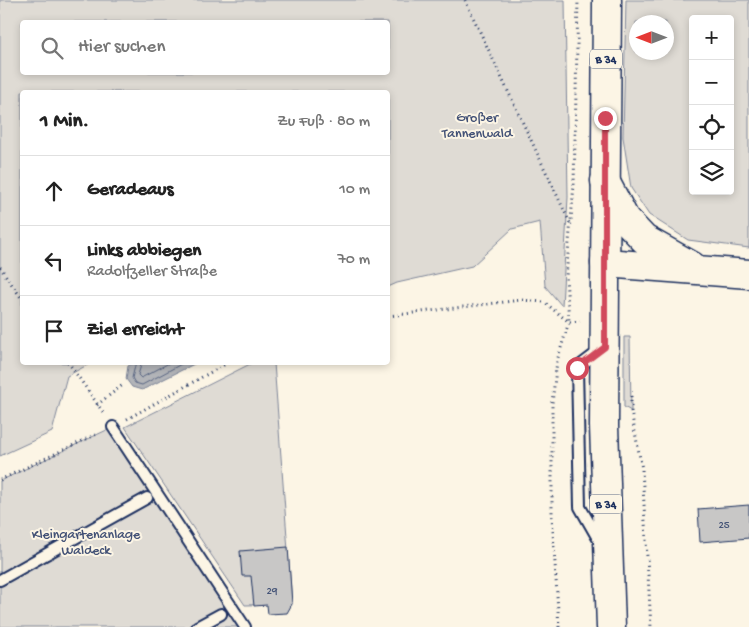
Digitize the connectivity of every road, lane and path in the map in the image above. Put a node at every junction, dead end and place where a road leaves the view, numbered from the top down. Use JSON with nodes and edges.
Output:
{"nodes":[{"id":1,"x":466,"y":0,"type":"edge"},
{"id":2,"x":578,"y":0,"type":"edge"},
{"id":3,"x":607,"y":0,"type":"edge"},
{"id":4,"x":605,"y":181,"type":"junction"},
{"id":5,"x":571,"y":226,"type":"junction"},
{"id":6,"x":605,"y":263,"type":"junction"},
{"id":7,"x":0,"y":267,"type":"edge"},
{"id":8,"x":698,"y":269,"type":"junction"},
{"id":9,"x":749,"y":274,"type":"edge"},
{"id":10,"x":20,"y":296,"type":"edge"},
{"id":11,"x":390,"y":316,"type":"edge"},
{"id":12,"x":605,"y":320,"type":"junction"},
{"id":13,"x":569,"y":322,"type":"junction"},
{"id":14,"x":70,"y":365,"type":"edge"},
{"id":15,"x":224,"y":365,"type":"edge"},
{"id":16,"x":631,"y":383,"type":"dead end"},
{"id":17,"x":124,"y":384,"type":"dead end"},
{"id":18,"x":97,"y":404,"type":"junction"},
{"id":19,"x":113,"y":427,"type":"junction"},
{"id":20,"x":0,"y":480,"type":"edge"},
{"id":21,"x":147,"y":498,"type":"dead end"},
{"id":22,"x":0,"y":580,"type":"edge"},
{"id":23,"x":221,"y":614,"type":"dead end"},
{"id":24,"x":197,"y":627,"type":"edge"},
{"id":25,"x":245,"y":627,"type":"edge"},
{"id":26,"x":559,"y":627,"type":"edge"},
{"id":27,"x":611,"y":627,"type":"edge"},
{"id":28,"x":652,"y":627,"type":"edge"}],
"edges":[{"from":1,"to":5,"type":"path"},
{"from":2,"to":5,"type":"path"},
{"from":3,"to":4,"type":"main road","number":"B 34"},
{"from":4,"to":6,"type":"main road","number":"B 34"},
{"from":4,"to":8,"type":"main road"},
{"from":5,"to":13,"type":"path"},
{"from":6,"to":8,"type":"main road"},
{"from":6,"to":12,"type":"main road","number":"B 34"},
{"from":7,"to":10,"type":"path"},
{"from":8,"to":9,"type":"main road"},
{"from":11,"to":13,"type":"path"},
{"from":12,"to":13,"type":"path"},
{"from":12,"to":27,"type":"main road","number":"B 34"},
{"from":13,"to":26,"type":"path"},
{"from":14,"to":18,"type":"path"},
{"from":15,"to":19,"type":"path"},
{"from":16,"to":28,"type":"path"},
{"from":17,"to":18,"type":"path"},
{"from":18,"to":19,"type":"path"},
{"from":19,"to":20,"type":"path"},
{"from":19,"to":25,"type":"lane"},
{"from":21,"to":22,"type":"lane"},
{"from":23,"to":24,"type":"lane"}]}
